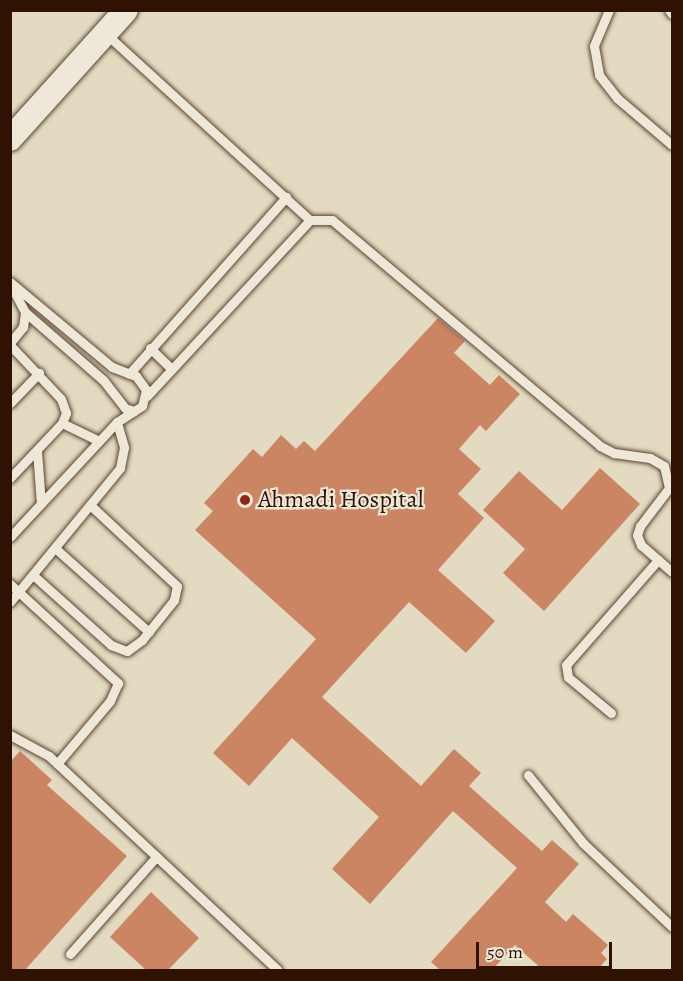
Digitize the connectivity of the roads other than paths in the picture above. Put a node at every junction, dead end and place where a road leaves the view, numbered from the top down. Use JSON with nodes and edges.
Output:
{"nodes":[{"id":1,"x":126,"y":10,"type":"edge"},
{"id":2,"x":609,"y":10,"type":"edge"},
{"id":3,"x":669,"y":10,"type":"edge"},
{"id":4,"x":672,"y":14,"type":"edge"},
{"id":5,"x":108,"y":22,"type":"edge"},
{"id":6,"x":10,"y":120,"type":"edge"},
{"id":7,"x":10,"y":139,"type":"edge"},
{"id":8,"x":672,"y":145,"type":"edge"},
{"id":9,"x":286,"y":197,"type":"junction"},
{"id":10,"x":310,"y":220,"type":"junction"},
{"id":11,"x":10,"y":283,"type":"edge"},
{"id":12,"x":25,"y":312,"type":"junction"},
{"id":13,"x":10,"y":344,"type":"edge"},
{"id":14,"x":150,"y":348,"type":"junction"},
{"id":15,"x":171,"y":368,"type":"junction"},
{"id":16,"x":39,"y":373,"type":"junction"},
{"id":17,"x":129,"y":374,"type":"junction"},
{"id":18,"x":147,"y":396,"type":"junction"},
{"id":19,"x":10,"y":403,"type":"edge"},
{"id":20,"x":134,"y":411,"type":"junction"},
{"id":21,"x":117,"y":422,"type":"junction"},
{"id":22,"x":62,"y":423,"type":"junction"},
{"id":23,"x":99,"y":441,"type":"junction"},
{"id":24,"x":37,"y":451,"type":"junction"},
{"id":25,"x":10,"y":478,"type":"edge"},
{"id":26,"x":41,"y":504,"type":"junction"},
{"id":27,"x":90,"y":505,"type":"junction"},
{"id":28,"x":10,"y":537,"type":"edge"},
{"id":29,"x":55,"y":548,"type":"junction"},
{"id":30,"x":658,"y":560,"type":"junction"},
{"id":31,"x":672,"y":572,"type":"edge"},
{"id":32,"x":33,"y":575,"type":"junction"},
{"id":33,"x":10,"y":584,"type":"edge"},
{"id":34,"x":19,"y":592,"type":"junction"},
{"id":35,"x":10,"y":602,"type":"edge"},
{"id":36,"x":148,"y":632,"type":"junction"},
{"id":37,"x":611,"y":712,"type":"dead end"},
{"id":38,"x":10,"y":735,"type":"edge"},
{"id":39,"x":57,"y":764,"type":"junction"},
{"id":40,"x":528,"y":775,"type":"dead end"},
{"id":41,"x":156,"y":857,"type":"junction"},
{"id":42,"x":672,"y":927,"type":"edge"},
{"id":43,"x":70,"y":954,"type":"dead end"},
{"id":44,"x":278,"y":970,"type":"edge"}],
"edges":[{"from":1,"to":5,"type":"main road"},
{"from":2,"to":8,"type":"lane"},
{"from":3,"to":4,"type":"lane"},
{"from":5,"to":6,"type":"main road"},
{"from":5,"to":7,"type":"main road"},
{"from":5,"to":9,"type":"lane"},
{"from":9,"to":10,"type":"lane"},
{"from":9,"to":14,"type":"lane"},
{"from":10,"to":15,"type":"lane"},
{"from":10,"to":30,"type":"lane"},
{"from":11,"to":12,"type":"lane"},
{"from":11,"to":17,"type":"lane"},
{"from":12,"to":13,"type":"lane"},
{"from":12,"to":20,"type":"lane"},
{"from":13,"to":16,"type":"lane"},
{"from":14,"to":15,"type":"lane"},
{"from":14,"to":17,"type":"lane"},
{"from":15,"to":18,"type":"lane"},
{"from":16,"to":19,"type":"lane"},
{"from":16,"to":22,"type":"lane"},
{"from":17,"to":18,"type":"lane"},
{"from":18,"to":20,"type":"lane"},
{"from":20,"to":21,"type":"lane"},
{"from":21,"to":23,"type":"lane"},
{"from":21,"to":27,"type":"lane"},
{"from":22,"to":23,"type":"lane"},
{"from":22,"to":24,"type":"lane"},
{"from":23,"to":26,"type":"lane"},
{"from":24,"to":25,"type":"lane"},
{"from":24,"to":26,"type":"lane"},
{"from":26,"to":28,"type":"lane"},
{"from":27,"to":29,"type":"lane"},
{"from":27,"to":36,"type":"lane"},
{"from":29,"to":32,"type":"lane"},
{"from":29,"to":36,"type":"lane"},
{"from":30,"to":31,"type":"lane"},
{"from":30,"to":37,"type":"lane"},
{"from":32,"to":34,"type":"lane"},
{"from":32,"to":36,"type":"lane"},
{"from":33,"to":34,"type":"lane"},
{"from":34,"to":35,"type":"lane"},
{"from":34,"to":39,"type":"lane"},
{"from":38,"to":39,"type":"lane"},
{"from":39,"to":41,"type":"lane"},
{"from":40,"to":42,"type":"lane"},
{"from":41,"to":43,"type":"lane"},
{"from":41,"to":44,"type":"lane"}]}
